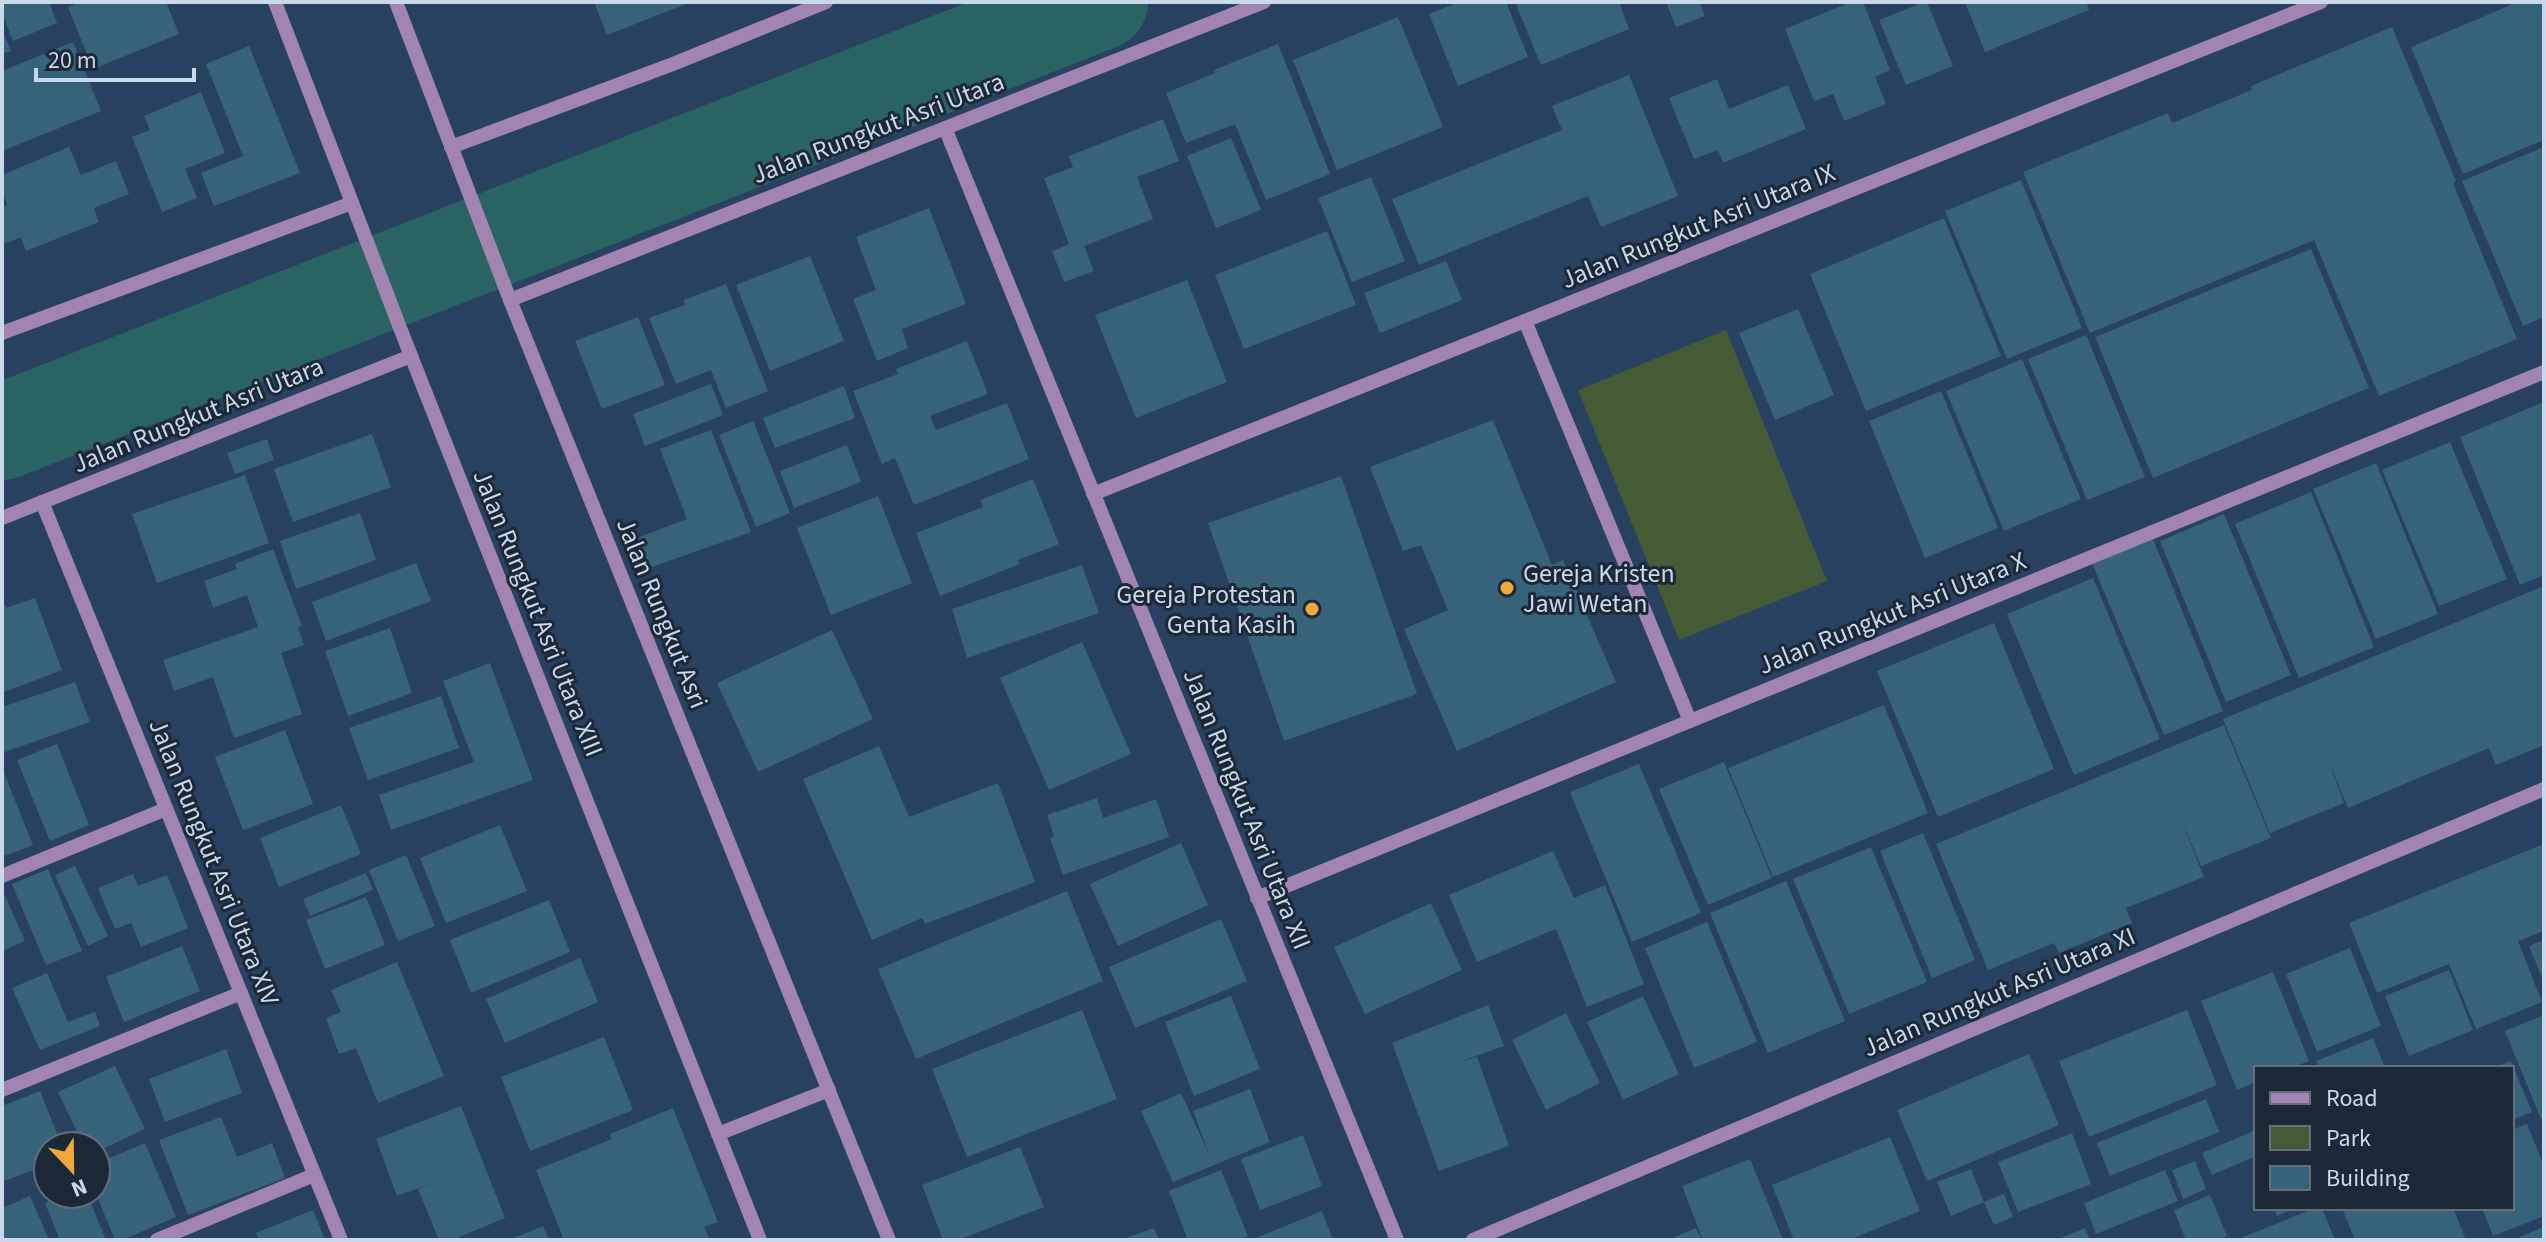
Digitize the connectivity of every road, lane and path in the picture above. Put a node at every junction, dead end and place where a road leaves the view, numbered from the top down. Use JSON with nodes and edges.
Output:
{"nodes":[{"id":1,"x":275,"y":2,"type":"edge"},
{"id":2,"x":396,"y":2,"type":"edge"},
{"id":3,"x":826,"y":2,"type":"edge"},
{"id":4,"x":1264,"y":2,"type":"edge"},
{"id":5,"x":2321,"y":2,"type":"edge"},
{"id":6,"x":945,"y":128,"type":"junction"},
{"id":7,"x":451,"y":147,"type":"junction"},
{"id":8,"x":352,"y":203,"type":"junction"},
{"id":9,"x":510,"y":300,"type":"junction"},
{"id":10,"x":1525,"y":321,"type":"junction"},
{"id":11,"x":2,"y":333,"type":"edge"},
{"id":12,"x":411,"y":356,"type":"junction"},
{"id":13,"x":2544,"y":372,"type":"edge"},
{"id":14,"x":1093,"y":494,"type":"junction"},
{"id":15,"x":42,"y":502,"type":"junction"},
{"id":16,"x":2,"y":518,"type":"edge"},
{"id":17,"x":1690,"y":721,"type":"junction"},
{"id":18,"x":2544,"y":789,"type":"edge"},
{"id":19,"x":166,"y":809,"type":"junction"},
{"id":20,"x":2,"y":876,"type":"edge"},
{"id":21,"x":1257,"y":898,"type":"junction"},
{"id":22,"x":241,"y":993,"type":"junction"},
{"id":23,"x":2,"y":1090,"type":"edge"},
{"id":24,"x":829,"y":1090,"type":"junction"},
{"id":25,"x":718,"y":1134,"type":"junction"},
{"id":26,"x":314,"y":1175,"type":"junction"},
{"id":27,"x":157,"y":1240,"type":"edge"},
{"id":28,"x":341,"y":1240,"type":"edge"},
{"id":29,"x":760,"y":1240,"type":"edge"},
{"id":30,"x":889,"y":1240,"type":"edge"},
{"id":31,"x":1397,"y":1240,"type":"edge"},
{"id":32,"x":1473,"y":1240,"type":"edge"}],
"edges":[{"from":1,"to":8,"type":"street","name":"Jalan Rungkut Asri Utara XIII"},
{"from":2,"to":7,"type":"street","name":"Jalan Rungkut Asri"},
{"from":3,"to":7,"type":"street"},
{"from":4,"to":6,"type":"street","name":"Jalan Rungkut Asri Utara"},
{"from":5,"to":10,"type":"street","name":"Jalan Rungkut Asri Utara IX"},
{"from":6,"to":9,"type":"street","name":"Jalan Rungkut Asri Utara"},
{"from":6,"to":14,"type":"street","name":"Jalan Rungkut Asri Utara XII"},
{"from":7,"to":9,"type":"street","name":"Jalan Rungkut Asri"},
{"from":8,"to":11,"type":"street"},
{"from":8,"to":12,"type":"street","name":"Jalan Rungkut Asri Utara XIII"},
{"from":9,"to":24,"type":"street","name":"Jalan Rungkut Asri"},
{"from":10,"to":14,"type":"street","name":"Jalan Rungkut Asri Utara IX"},
{"from":10,"to":17,"type":"street"},
{"from":12,"to":15,"type":"street","name":"Jalan Rungkut Asri Utara"},
{"from":12,"to":25,"type":"street","name":"Jalan Rungkut Asri Utara XIII"},
{"from":13,"to":17,"type":"street","name":"Jalan Rungkut Asri Utara X"},
{"from":14,"to":21,"type":"street","name":"Jalan Rungkut Asri Utara XII"},
{"from":15,"to":16,"type":"street","name":"Jalan Rungkut Asri Utara"},
{"from":15,"to":19,"type":"street","name":"Jalan Rungkut Asri Utara XIV"},
{"from":17,"to":21,"type":"street","name":"Jalan Rungkut Asri Utara X"},
{"from":18,"to":32,"type":"street","name":"Jalan Rungkut Asri Utara XI"},
{"from":19,"to":20,"type":"street"},
{"from":19,"to":22,"type":"street","name":"Jalan Rungkut Asri Utara XIV"},
{"from":21,"to":31,"type":"street","name":"Jalan Rungkut Asri Utara XII"},
{"from":22,"to":23,"type":"street"},
{"from":22,"to":26,"type":"street","name":"Jalan Rungkut Asri Utara XIV"},
{"from":24,"to":25,"type":"street"},
{"from":24,"to":30,"type":"street","name":"Jalan Rungkut Asri"},
{"from":25,"to":29,"type":"street","name":"Jalan Rungkut Asri Utara XIII"},
{"from":26,"to":27,"type":"street"},
{"from":26,"to":28,"type":"street","name":"Jalan Rungkut Asri Utara XIV"}]}
